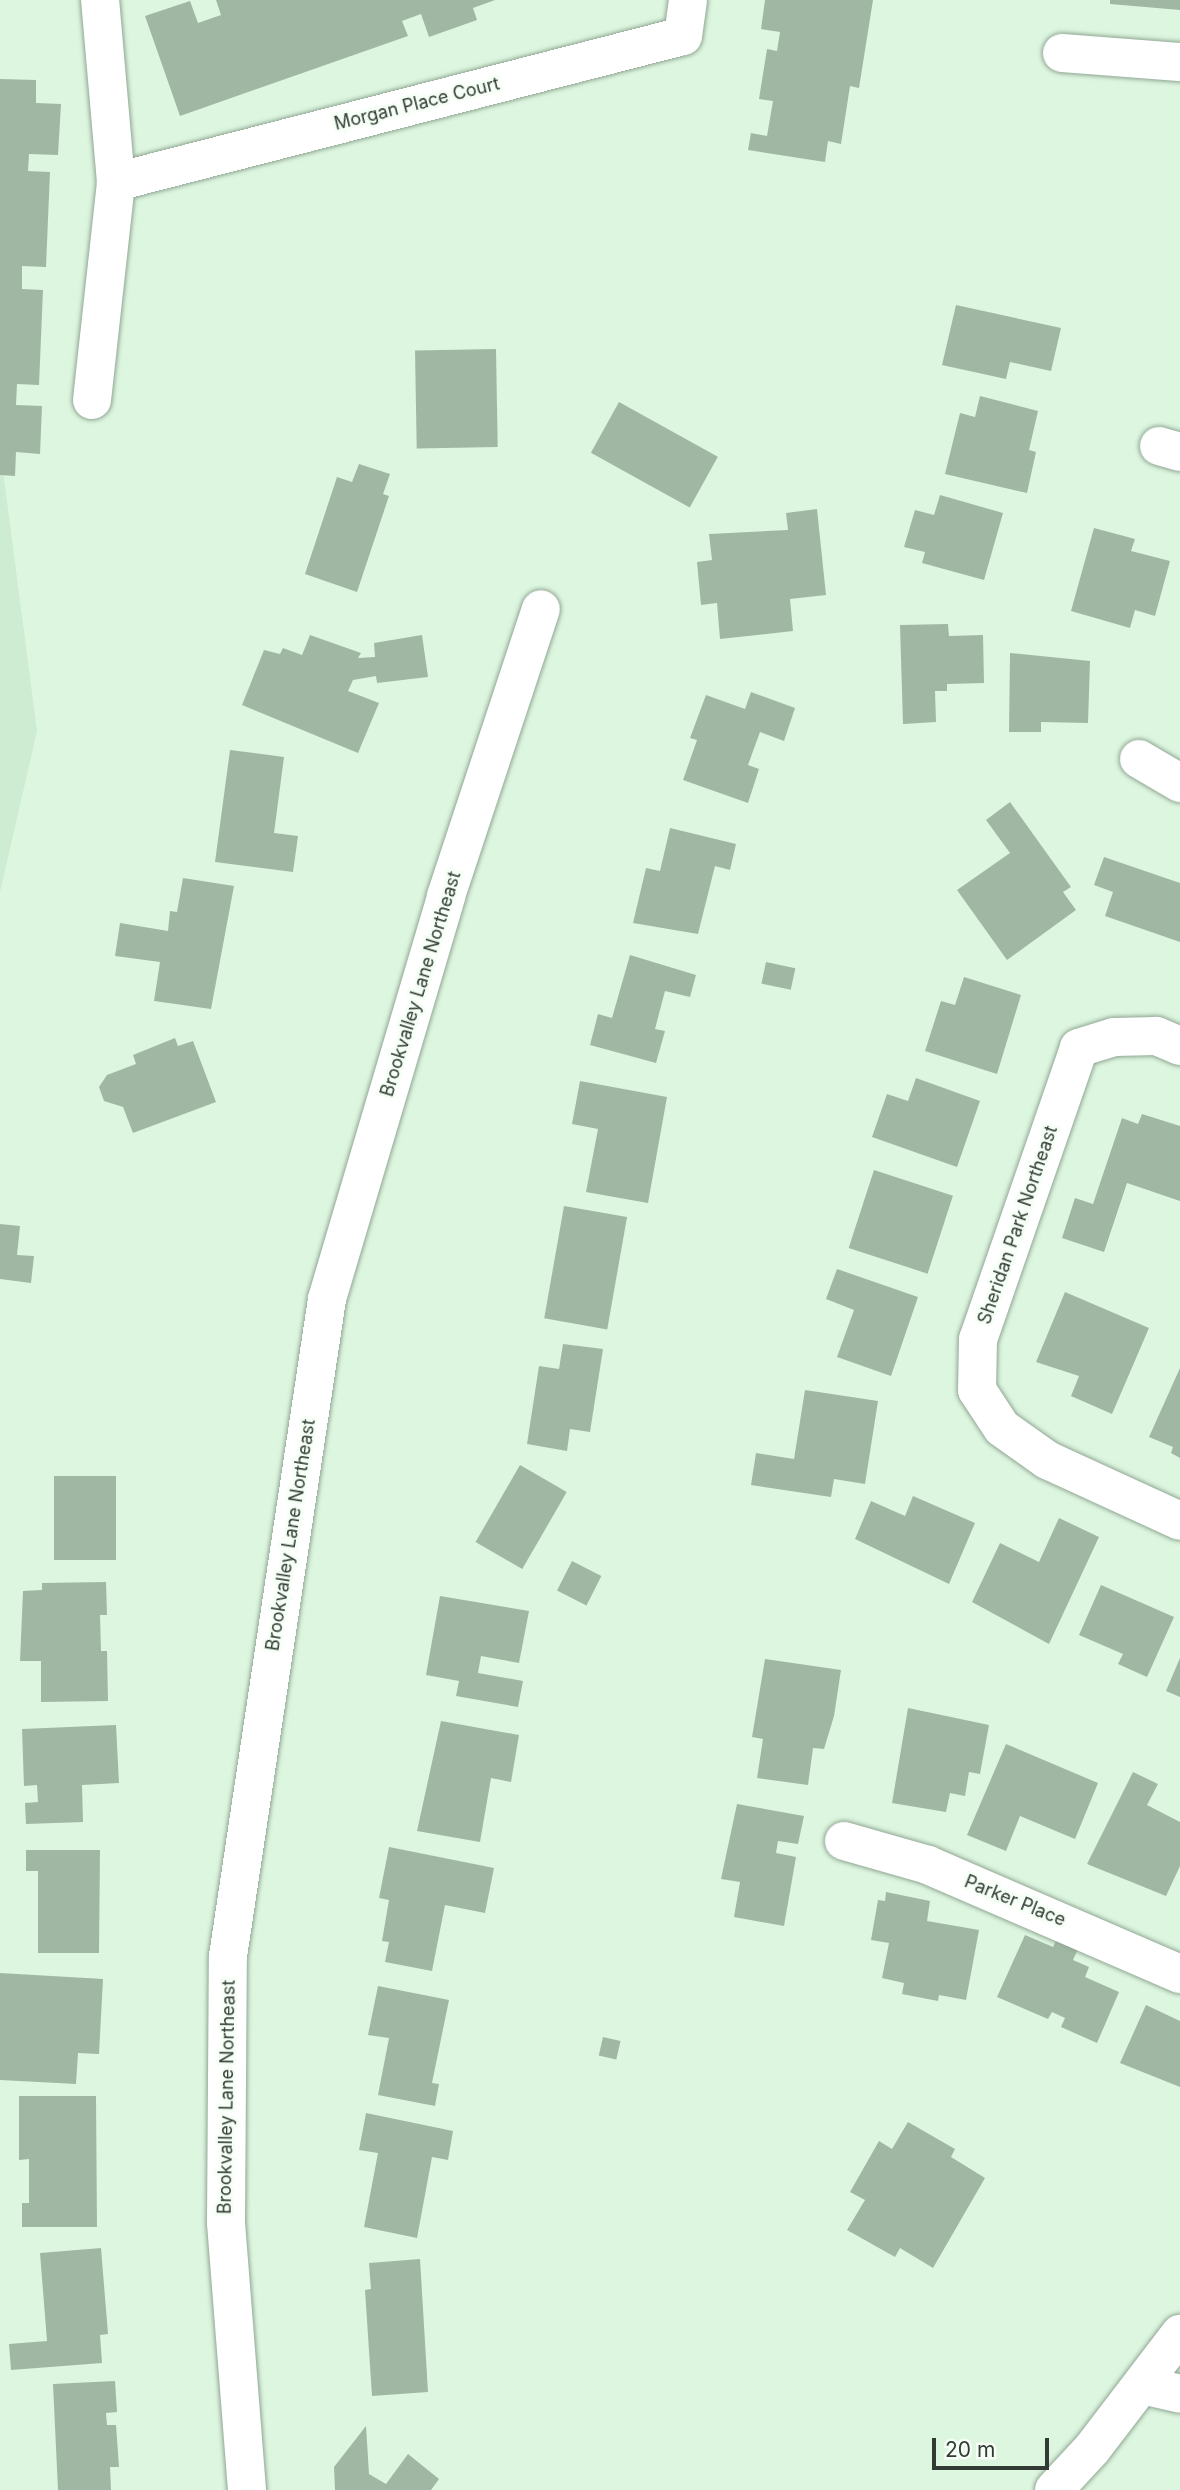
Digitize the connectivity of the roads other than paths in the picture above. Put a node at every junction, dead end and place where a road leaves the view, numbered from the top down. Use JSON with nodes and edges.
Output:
{"nodes":[{"id":1,"x":100,"y":0,"type":"edge"},
{"id":2,"x":688,"y":0,"type":"edge"},
{"id":3,"x":1062,"y":53,"type":"dead end"},
{"id":4,"x":1180,"y":62,"type":"edge"},
{"id":5,"x":116,"y":182,"type":"junction"},
{"id":6,"x":92,"y":400,"type":"dead end"},
{"id":7,"x":541,"y":609,"type":"dead end"},
{"id":8,"x":1139,"y":759,"type":"dead end"},
{"id":9,"x":1180,"y":783,"type":"edge"},
{"id":10,"x":1180,"y":1046,"type":"edge"},
{"id":11,"x":1180,"y":1521,"type":"edge"},
{"id":12,"x":844,"y":1841,"type":"dead end"},
{"id":13,"x":1180,"y":1974,"type":"edge"},
{"id":14,"x":1180,"y":2334,"type":"edge"},
{"id":15,"x":1142,"y":2385,"type":"junction"},
{"id":16,"x":1180,"y":2394,"type":"edge"},
{"id":17,"x":247,"y":2490,"type":"edge"},
{"id":18,"x":1054,"y":2490,"type":"edge"}],
"edges":[{"from":1,"to":5,"type":"street"},
{"from":2,"to":5,"type":"street","name":"Morgan Place Court"},
{"from":3,"to":4,"type":"street"},
{"from":5,"to":6,"type":"street"},
{"from":7,"to":17,"type":"street","name":"Brookvalley Lane Northeast"},
{"from":8,"to":9,"type":"street"},
{"from":10,"to":11,"type":"street","name":"Sheridan Park Northeast"},
{"from":12,"to":13,"type":"street","name":"Parker Place"},
{"from":14,"to":15,"type":"street"},
{"from":15,"to":16,"type":"street"},
{"from":15,"to":18,"type":"street"}]}
